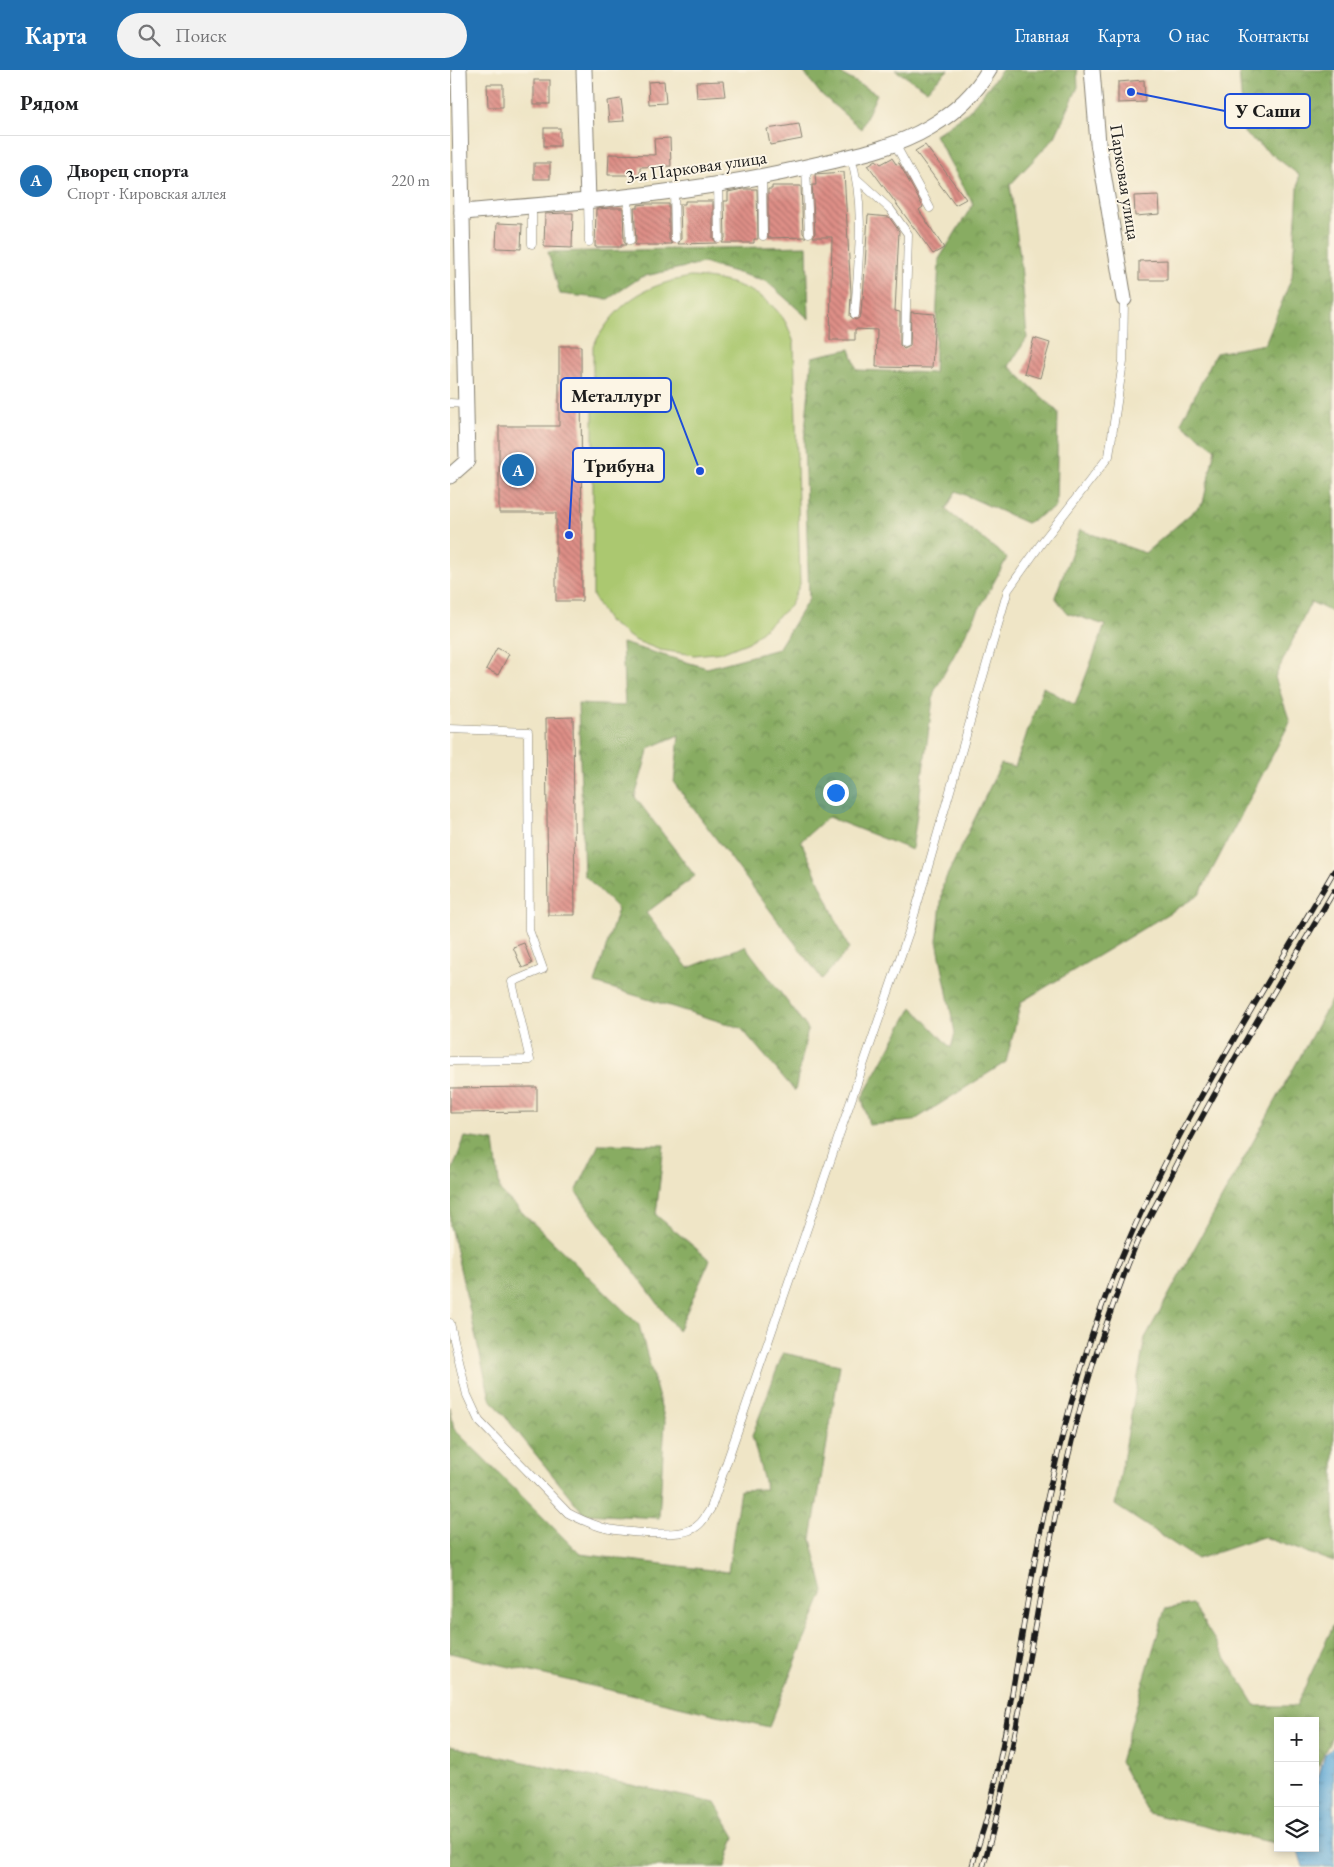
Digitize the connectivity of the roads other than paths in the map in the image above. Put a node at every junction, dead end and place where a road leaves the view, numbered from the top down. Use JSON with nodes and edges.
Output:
{"nodes":[{"id":1,"x":459,"y":70,"type":"edge"},
{"id":2,"x":584,"y":70,"type":"edge"},
{"id":3,"x":989,"y":70,"type":"edge"},
{"id":4,"x":1092,"y":70,"type":"edge"},
{"id":5,"x":455,"y":94,"type":"edge"},
{"id":6,"x":895,"y":144,"type":"junction"},
{"id":7,"x":850,"y":157,"type":"junction"},
{"id":8,"x":806,"y":168,"type":"junction"},
{"id":9,"x":762,"y":177,"type":"junction"},
{"id":10,"x":857,"y":179,"type":"junction"},
{"id":11,"x":718,"y":184,"type":"junction"},
{"id":12,"x":674,"y":191,"type":"junction"},
{"id":13,"x":628,"y":196,"type":"junction"},
{"id":14,"x":588,"y":200,"type":"junction"},
{"id":15,"x":532,"y":206,"type":"junction"},
{"id":16,"x":930,"y":208,"type":"dead end"},
{"id":17,"x":462,"y":212,"type":"junction"},
{"id":18,"x":810,"y":233,"type":"dead end"},
{"id":19,"x":763,"y":236,"type":"dead end"},
{"id":20,"x":719,"y":238,"type":"dead end"},
{"id":21,"x":675,"y":239,"type":"dead end"},
{"id":22,"x":630,"y":241,"type":"dead end"},
{"id":23,"x":589,"y":242,"type":"dead end"},
{"id":24,"x":532,"y":244,"type":"dead end"},
{"id":25,"x":1124,"y":299,"type":"joint"},
{"id":26,"x":855,"y":314,"type":"dead end"},
{"id":27,"x":905,"y":343,"type":"dead end"},
{"id":28,"x":450,"y":403,"type":"edge"},
{"id":29,"x":466,"y":404,"type":"junction"},
{"id":30,"x":450,"y":476,"type":"edge"},
{"id":31,"x":450,"y":730,"type":"edge"},
{"id":32,"x":450,"y":1061,"type":"edge"},
{"id":33,"x":450,"y":1323,"type":"edge"}],
"edges":[{"from":1,"to":5,"type":"street"},
{"from":2,"to":14,"type":"street"},
{"from":3,"to":6,"type":"street","name":"3-я Парковая улица"},
{"from":4,"to":25,"type":"street","name":"Парковая улица"},
{"from":5,"to":17,"type":"street"},
{"from":6,"to":7,"type":"street","name":"3-я Парковая улица"},
{"from":6,"to":16,"type":"lane"},
{"from":7,"to":8,"type":"street","name":"3-я Парковая улица"},
{"from":7,"to":10,"type":"lane"},
{"from":8,"to":9,"type":"street","name":"3-я Парковая улица"},
{"from":8,"to":18,"type":"lane"},
{"from":9,"to":11,"type":"street","name":"3-я Парковая улица"},
{"from":9,"to":19,"type":"lane"},
{"from":10,"to":26,"type":"lane"},
{"from":10,"to":27,"type":"lane"},
{"from":11,"to":12,"type":"street","name":"3-я Парковая улица"},
{"from":11,"to":20,"type":"lane"},
{"from":12,"to":13,"type":"street","name":"3-я Парковая улица"},
{"from":12,"to":21,"type":"lane"},
{"from":13,"to":14,"type":"street","name":"3-я Парковая улица"},
{"from":13,"to":22,"type":"lane"},
{"from":14,"to":15,"type":"street","name":"3-я Парковая улица"},
{"from":14,"to":23,"type":"lane"},
{"from":15,"to":17,"type":"street","name":"3-я Парковая улица"},
{"from":15,"to":24,"type":"lane"},
{"from":17,"to":29,"type":"street"},
{"from":25,"to":33,"type":"lane"},
{"from":28,"to":29,"type":"lane"},
{"from":29,"to":30,"type":"street"},
{"from":31,"to":32,"type":"lane"}]}
